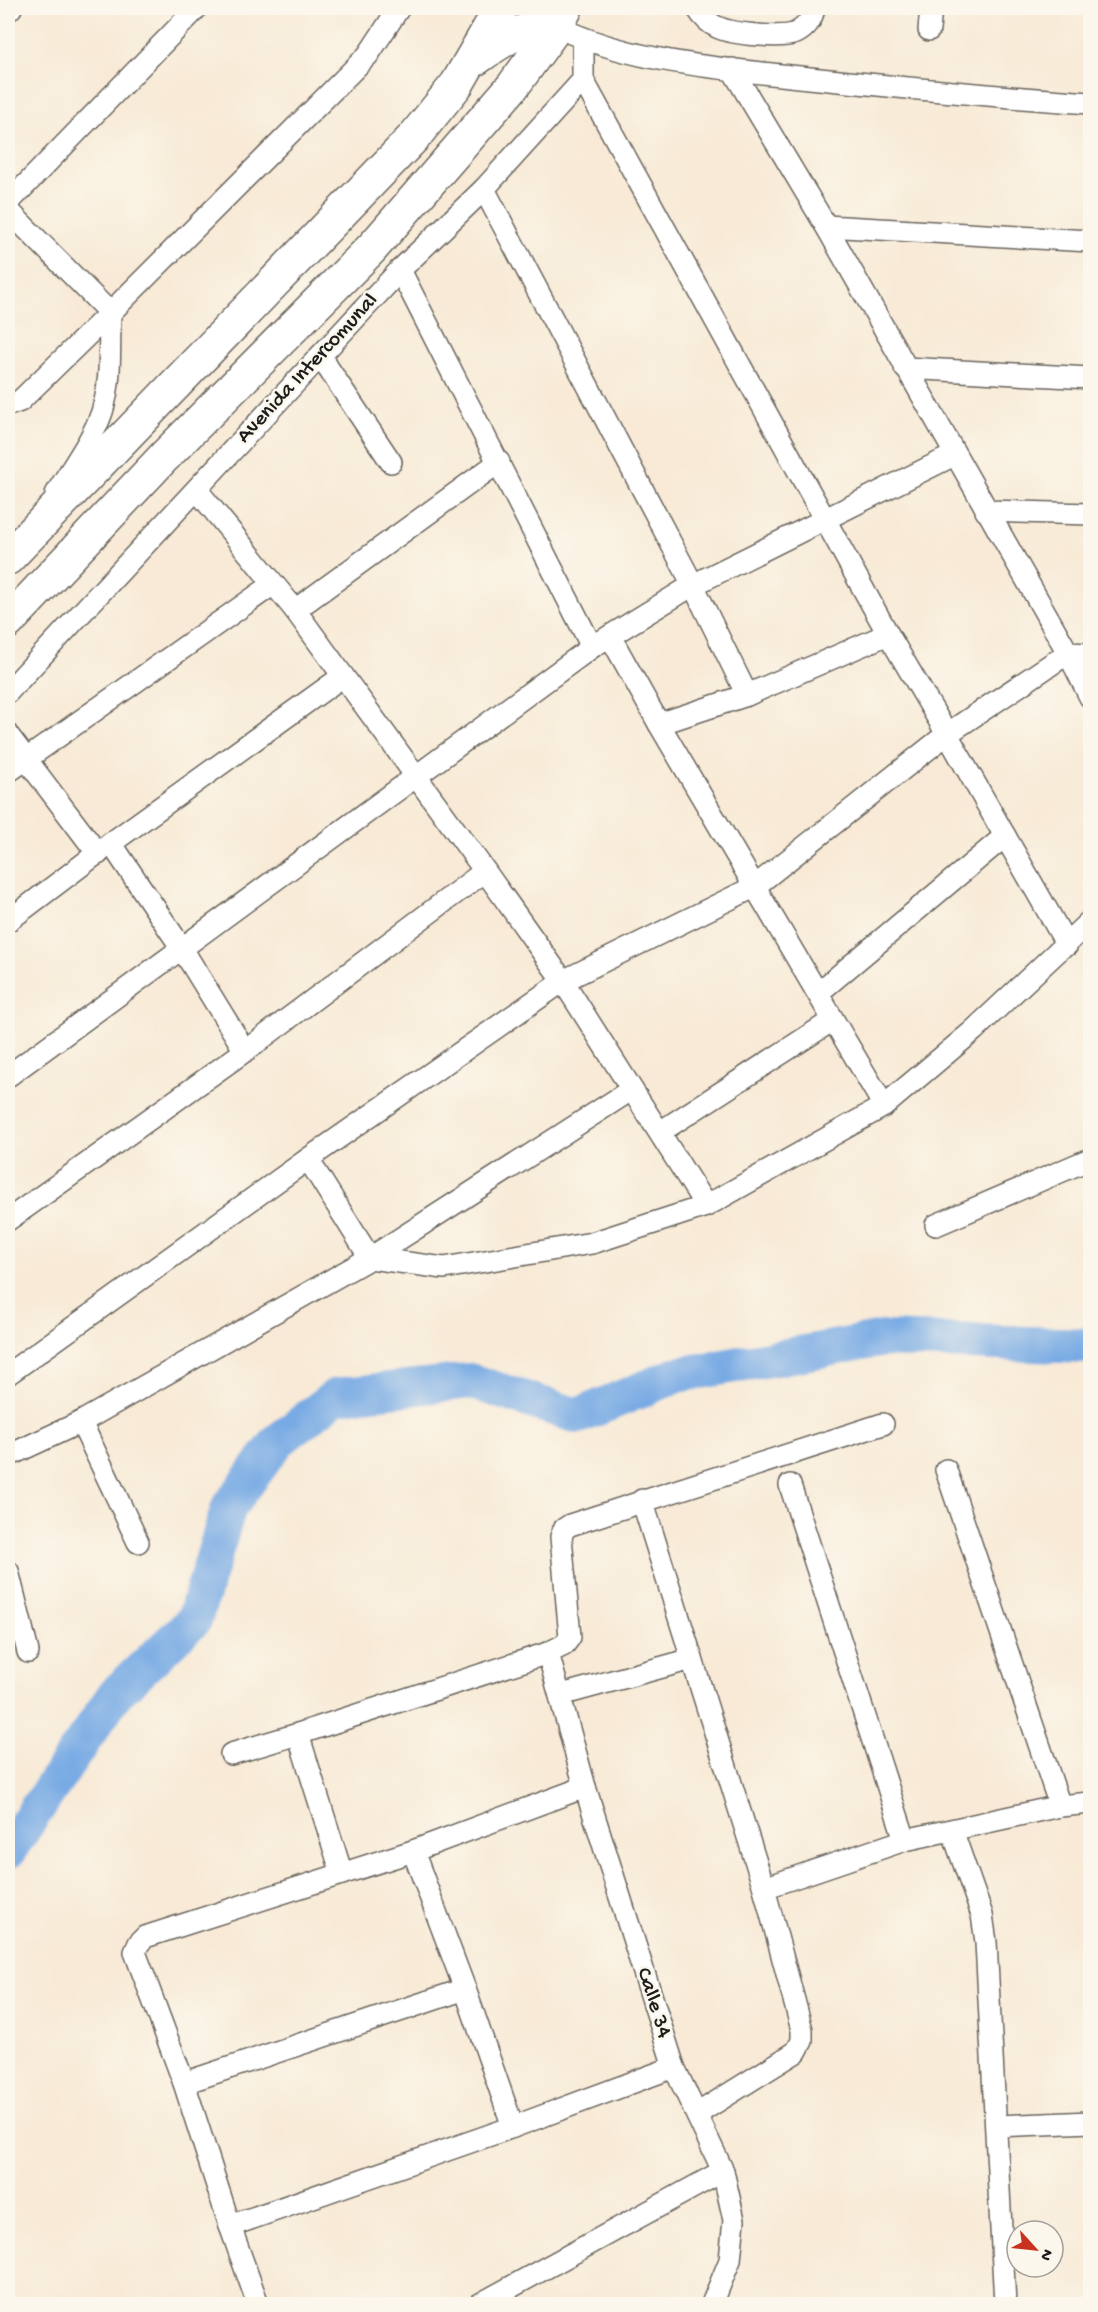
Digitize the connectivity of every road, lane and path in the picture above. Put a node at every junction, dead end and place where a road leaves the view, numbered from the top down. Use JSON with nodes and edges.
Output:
{"nodes":[{"id":1,"x":11,"y":8,"type":"edge"},
{"id":2,"x":198,"y":8,"type":"edge"},
{"id":3,"x":399,"y":8,"type":"edge"},
{"id":4,"x":501,"y":8,"type":"edge"},
{"id":5,"x":698,"y":8,"type":"edge"},
{"id":6,"x":814,"y":8,"type":"edge"},
{"id":7,"x":932,"y":8,"type":"edge"},
{"id":8,"x":8,"y":11,"type":"edge"},
{"id":9,"x":563,"y":20,"type":"edge"},
{"id":10,"x":929,"y":30,"type":"dead end"},
{"id":11,"x":471,"y":63,"type":"junction"},
{"id":12,"x":732,"y":69,"type":"junction"},
{"id":13,"x":584,"y":80,"type":"junction"},
{"id":14,"x":1090,"y":103,"type":"edge"},
{"id":15,"x":484,"y":189,"type":"junction"},
{"id":16,"x":8,"y":203,"type":"edge"},
{"id":17,"x":8,"y":210,"type":"edge"},
{"id":18,"x":826,"y":226,"type":"junction"},
{"id":19,"x":1090,"y":241,"type":"edge"},
{"id":20,"x":400,"y":270,"type":"junction"},
{"id":21,"x":110,"y":313,"type":"junction"},
{"id":22,"x":320,"y":356,"type":"junction"},
{"id":23,"x":905,"y":368,"type":"junction"},
{"id":24,"x":1090,"y":378,"type":"edge"},
{"id":25,"x":8,"y":405,"type":"edge"},
{"id":26,"x":954,"y":455,"type":"junction"},
{"id":27,"x":392,"y":462,"type":"dead end"},
{"id":28,"x":499,"y":462,"type":"junction"},
{"id":29,"x":197,"y":490,"type":"junction"},
{"id":30,"x":986,"y":511,"type":"junction"},
{"id":31,"x":1090,"y":514,"type":"edge"},
{"id":32,"x":826,"y":520,"type":"junction"},
{"id":33,"x":36,"y":526,"type":"junction"},
{"id":34,"x":8,"y":558,"type":"edge"},
{"id":35,"x":272,"y":585,"type":"junction"},
{"id":36,"x":693,"y":585,"type":"junction"},
{"id":37,"x":294,"y":610,"type":"junction"},
{"id":38,"x":8,"y":622,"type":"edge"},
{"id":39,"x":888,"y":634,"type":"junction"},
{"id":40,"x":610,"y":636,"type":"junction"},
{"id":41,"x":592,"y":647,"type":"junction"},
{"id":42,"x":1068,"y":653,"type":"junction"},
{"id":43,"x":1090,"y":654,"type":"edge"},
{"id":44,"x":344,"y":676,"type":"junction"},
{"id":45,"x":8,"y":692,"type":"edge"},
{"id":46,"x":747,"y":695,"type":"junction"},
{"id":47,"x":1090,"y":697,"type":"edge"},
{"id":48,"x":659,"y":724,"type":"junction"},
{"id":49,"x":947,"y":734,"type":"junction"},
{"id":50,"x":8,"y":735,"type":"edge"},
{"id":51,"x":27,"y":759,"type":"junction"},
{"id":52,"x":8,"y":772,"type":"edge"},
{"id":53,"x":417,"y":776,"type":"junction"},
{"id":54,"x":1005,"y":836,"type":"junction"},
{"id":55,"x":104,"y":848,"type":"junction"},
{"id":56,"x":486,"y":871,"type":"junction"},
{"id":57,"x":754,"y":887,"type":"junction"},
{"id":58,"x":8,"y":921,"type":"edge"},
{"id":59,"x":1090,"y":921,"type":"edge"},
{"id":60,"x":1067,"y":945,"type":"junction"},
{"id":61,"x":181,"y":947,"type":"junction"},
{"id":62,"x":563,"y":981,"type":"junction"},
{"id":63,"x":818,"y":993,"type":"junction"},
{"id":64,"x":833,"y":1020,"type":"junction"},
{"id":65,"x":245,"y":1051,"type":"junction"},
{"id":66,"x":8,"y":1077,"type":"edge"},
{"id":67,"x":632,"y":1090,"type":"junction"},
{"id":68,"x":884,"y":1106,"type":"junction"},
{"id":69,"x":660,"y":1132,"type":"junction"},
{"id":70,"x":308,"y":1159,"type":"junction"},
{"id":71,"x":1090,"y":1159,"type":"edge"},
{"id":72,"x":706,"y":1206,"type":"junction"},
{"id":73,"x":8,"y":1220,"type":"edge"},
{"id":74,"x":936,"y":1225,"type":"dead end"},
{"id":75,"x":370,"y":1258,"type":"junction"},
{"id":76,"x":8,"y":1374,"type":"edge"},
{"id":77,"x":81,"y":1422,"type":"junction"},
{"id":78,"x":883,"y":1424,"type":"dead end"},
{"id":79,"x":8,"y":1456,"type":"edge"},
{"id":80,"x":946,"y":1470,"type":"dead end"},
{"id":81,"x":790,"y":1485,"type":"dead end"},
{"id":82,"x":642,"y":1500,"type":"junction"},
{"id":83,"x":138,"y":1542,"type":"dead end"},
{"id":84,"x":8,"y":1571,"type":"edge"},
{"id":85,"x":28,"y":1652,"type":"dead end"},
{"id":86,"x":548,"y":1653,"type":"junction"},
{"id":87,"x":692,"y":1659,"type":"junction"},
{"id":88,"x":561,"y":1695,"type":"junction"},
{"id":89,"x":298,"y":1734,"type":"junction"},
{"id":90,"x":231,"y":1754,"type":"dead end"},
{"id":91,"x":585,"y":1787,"type":"junction"},
{"id":92,"x":1090,"y":1803,"type":"edge"},
{"id":93,"x":1060,"y":1806,"type":"junction"},
{"id":94,"x":952,"y":1830,"type":"junction"},
{"id":95,"x":905,"y":1840,"type":"junction"},
{"id":96,"x":413,"y":1851,"type":"junction"},
{"id":97,"x":342,"y":1874,"type":"junction"},
{"id":98,"x":764,"y":1888,"type":"junction"},
{"id":99,"x":465,"y":1989,"type":"junction"},
{"id":100,"x":674,"y":2067,"type":"junction"},
{"id":101,"x":184,"y":2084,"type":"junction"},
{"id":102,"x":697,"y":2114,"type":"junction"},
{"id":103,"x":1090,"y":2122,"type":"edge"},
{"id":104,"x":997,"y":2126,"type":"junction"},
{"id":105,"x":513,"y":2127,"type":"junction"},
{"id":106,"x":723,"y":2171,"type":"junction"},
{"id":107,"x":230,"y":2226,"type":"junction"},
{"id":108,"x":255,"y":2303,"type":"edge"},
{"id":109,"x":480,"y":2304,"type":"edge"},
{"id":110,"x":712,"y":2304,"type":"edge"},
{"id":111,"x":1005,"y":2304,"type":"edge"}],
"edges":[{"from":1,"to":8,"type":"street"},
{"from":2,"to":16,"type":"street"},
{"from":3,"to":21,"type":"street"},
{"from":4,"to":11,"type":"main road"},
{"from":5,"to":6,"type":"street"},
{"from":7,"to":10,"type":"street"},
{"from":9,"to":11,"type":"main road"},
{"from":9,"to":12,"type":"street"},
{"from":9,"to":13,"type":"street"},
{"from":9,"to":38,"type":"main road","name":"Avenida Intercomunal"},
{"from":11,"to":33,"type":"main road"},
{"from":12,"to":14,"type":"street"},
{"from":12,"to":18,"type":"street"},
{"from":13,"to":15,"type":"street","name":"Avenida Intercomunal"},
{"from":13,"to":32,"type":"street"},
{"from":15,"to":20,"type":"street","name":"Avenida Intercomunal"},
{"from":15,"to":36,"type":"street"},
{"from":17,"to":21,"type":"street"},
{"from":18,"to":19,"type":"street"},
{"from":18,"to":23,"type":"street"},
{"from":20,"to":22,"type":"street","name":"Avenida Intercomunal"},
{"from":20,"to":28,"type":"street"},
{"from":21,"to":25,"type":"street"},
{"from":21,"to":33,"type":"street"},
{"from":22,"to":27,"type":"street"},
{"from":22,"to":29,"type":"street","name":"Avenida Intercomunal"},
{"from":23,"to":24,"type":"street"},
{"from":23,"to":26,"type":"street"},
{"from":26,"to":30,"type":"street"},
{"from":26,"to":32,"type":"street"},
{"from":28,"to":37,"type":"street"},
{"from":28,"to":41,"type":"street"},
{"from":29,"to":35,"type":"street"},
{"from":29,"to":45,"type":"street","name":"Avenida Intercomunal"},
{"from":30,"to":31,"type":"street"},
{"from":30,"to":42,"type":"street"},
{"from":32,"to":36,"type":"street"},
{"from":32,"to":39,"type":"street"},
{"from":33,"to":34,"type":"main road"},
{"from":35,"to":37,"type":"street"},
{"from":35,"to":51,"type":"street"},
{"from":36,"to":40,"type":"street"},
{"from":36,"to":46,"type":"street"},
{"from":37,"to":44,"type":"street"},
{"from":39,"to":46,"type":"street"},
{"from":39,"to":49,"type":"street"},
{"from":40,"to":41,"type":"street"},
{"from":40,"to":48,"type":"street"},
{"from":41,"to":53,"type":"street"},
{"from":42,"to":43,"type":"street"},
{"from":42,"to":47,"type":"street"},
{"from":42,"to":49,"type":"street"},
{"from":44,"to":53,"type":"street"},
{"from":44,"to":55,"type":"street"},
{"from":46,"to":48,"type":"street"},
{"from":48,"to":57,"type":"street"},
{"from":49,"to":54,"type":"street"},
{"from":49,"to":57,"type":"street"},
{"from":50,"to":51,"type":"street"},
{"from":51,"to":52,"type":"street"},
{"from":51,"to":55,"type":"street"},
{"from":53,"to":56,"type":"street"},
{"from":53,"to":61,"type":"street"},
{"from":54,"to":60,"type":"street"},
{"from":54,"to":63,"type":"street"},
{"from":55,"to":58,"type":"street"},
{"from":55,"to":61,"type":"street"},
{"from":56,"to":62,"type":"street"},
{"from":56,"to":65,"type":"street"},
{"from":57,"to":62,"type":"street"},
{"from":57,"to":63,"type":"street"},
{"from":59,"to":60,"type":"street"},
{"from":60,"to":68,"type":"street"},
{"from":61,"to":65,"type":"street"},
{"from":61,"to":66,"type":"street"},
{"from":62,"to":67,"type":"street"},
{"from":62,"to":70,"type":"street"},
{"from":63,"to":64,"type":"street"},
{"from":64,"to":68,"type":"street"},
{"from":64,"to":69,"type":"street"},
{"from":65,"to":73,"type":"street"},
{"from":67,"to":69,"type":"street"},
{"from":67,"to":75,"type":"street"},
{"from":68,"to":72,"type":"street"},
{"from":69,"to":72,"type":"street"},
{"from":70,"to":75,"type":"street"},
{"from":70,"to":76,"type":"street"},
{"from":71,"to":74,"type":"street"},
{"from":72,"to":75,"type":"street"},
{"from":75,"to":77,"type":"street"},
{"from":77,"to":79,"type":"street"},
{"from":77,"to":83,"type":"street"},
{"from":78,"to":82,"type":"street"},
{"from":80,"to":93,"type":"street"},
{"from":81,"to":95,"type":"street"},
{"from":82,"to":86,"type":"street"},
{"from":82,"to":87,"type":"street"},
{"from":84,"to":85,"type":"street"},
{"from":86,"to":88,"type":"street","name":"Calle 34"},
{"from":86,"to":89,"type":"street"},
{"from":87,"to":88,"type":"street"},
{"from":87,"to":98,"type":"street"},
{"from":88,"to":91,"type":"street","name":"Calle 34"},
{"from":89,"to":90,"type":"street"},
{"from":89,"to":97,"type":"street"},
{"from":91,"to":96,"type":"street"},
{"from":91,"to":100,"type":"street","name":"Calle 34"},
{"from":92,"to":93,"type":"street"},
{"from":93,"to":94,"type":"street"},
{"from":94,"to":95,"type":"street"},
{"from":94,"to":104,"type":"street"},
{"from":95,"to":98,"type":"street"},
{"from":96,"to":97,"type":"street"},
{"from":96,"to":99,"type":"street"},
{"from":97,"to":101,"type":"street"},
{"from":98,"to":102,"type":"street"},
{"from":99,"to":101,"type":"street"},
{"from":99,"to":105,"type":"street"},
{"from":100,"to":102,"type":"street","name":"Calle 34"},
{"from":100,"to":105,"type":"street"},
{"from":101,"to":107,"type":"street"},
{"from":102,"to":106,"type":"street","name":"Calle 34"},
{"from":103,"to":104,"type":"street"},
{"from":104,"to":111,"type":"street"},
{"from":105,"to":107,"type":"street"},
{"from":106,"to":109,"type":"street"},
{"from":106,"to":110,"type":"street","name":"Calle 34"},
{"from":107,"to":108,"type":"street"}]}
